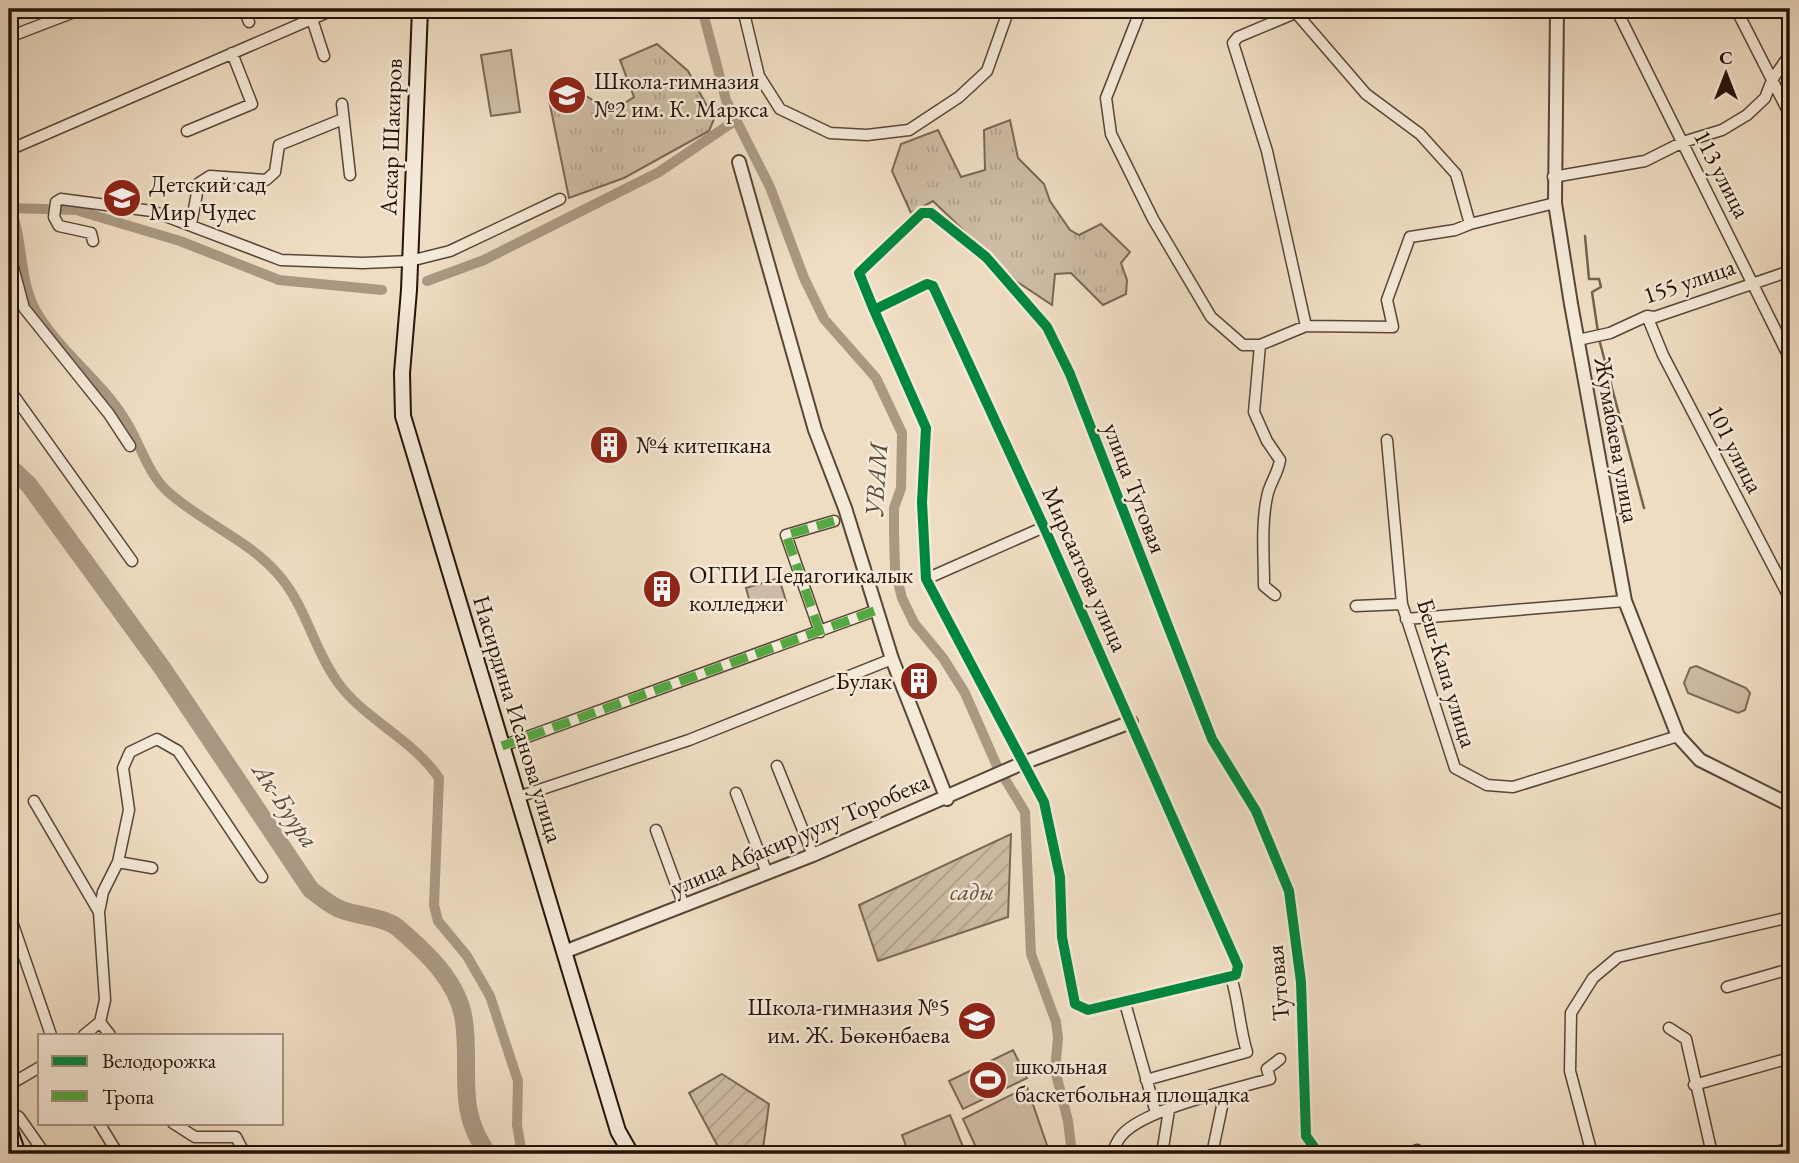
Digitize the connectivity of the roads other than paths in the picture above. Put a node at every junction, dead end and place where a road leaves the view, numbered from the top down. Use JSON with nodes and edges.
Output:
{"nodes":[{"id":1,"x":82,"y":9,"type":"edge"},
{"id":2,"x":244,"y":9,"type":"edge"},
{"id":3,"x":335,"y":9,"type":"edge"},
{"id":4,"x":420,"y":9,"type":"edge"},
{"id":5,"x":743,"y":9,"type":"edge"},
{"id":6,"x":1009,"y":9,"type":"edge"},
{"id":7,"x":1141,"y":9,"type":"edge"},
{"id":8,"x":1557,"y":9,"type":"edge"},
{"id":9,"x":1616,"y":9,"type":"edge"},
{"id":10,"x":1736,"y":9,"type":"edge"},
{"id":11,"x":1301,"y":12,"type":"edge"},
{"id":12,"x":312,"y":19,"type":"junction"},
{"id":13,"x":249,"y":22,"type":"dead end"},
{"id":14,"x":9,"y":37,"type":"edge"},
{"id":15,"x":233,"y":53,"type":"junction"},
{"id":16,"x":1790,"y":54,"type":"edge"},
{"id":17,"x":324,"y":57,"type":"dead end"},
{"id":18,"x":1772,"y":80,"type":"junction"},
{"id":19,"x":342,"y":104,"type":"dead end"},
{"id":20,"x":1790,"y":115,"type":"edge"},
{"id":21,"x":343,"y":118,"type":"junction"},
{"id":22,"x":187,"y":131,"type":"dead end"},
{"id":23,"x":1682,"y":142,"type":"junction"},
{"id":24,"x":9,"y":149,"type":"edge"},
{"id":25,"x":739,"y":162,"type":"dead end"},
{"id":26,"x":350,"y":175,"type":"dead end"},
{"id":27,"x":1553,"y":177,"type":"junction"},
{"id":28,"x":560,"y":199,"type":"dead end"},
{"id":29,"x":1555,"y":203,"type":"junction"},
{"id":30,"x":191,"y":224,"type":"junction"},
{"id":31,"x":1470,"y":224,"type":"junction"},
{"id":32,"x":93,"y":241,"type":"dead end"},
{"id":33,"x":9,"y":252,"type":"edge"},
{"id":34,"x":410,"y":265,"type":"junction"},
{"id":35,"x":1790,"y":271,"type":"edge"},
{"id":36,"x":1753,"y":282,"type":"junction"},
{"id":37,"x":409,"y":290,"type":"joint"},
{"id":38,"x":874,"y":310,"type":"junction"},
{"id":39,"x":1647,"y":316,"type":"junction"},
{"id":40,"x":1306,"y":326,"type":"junction"},
{"id":41,"x":1578,"y":340,"type":"junction"},
{"id":42,"x":1260,"y":345,"type":"junction"},
{"id":43,"x":1790,"y":359,"type":"edge"},
{"id":44,"x":9,"y":389,"type":"edge"},
{"id":45,"x":1387,"y":440,"type":"dead end"},
{"id":46,"x":130,"y":446,"type":"dead end"},
{"id":47,"x":834,"y":521,"type":"dead end"},
{"id":48,"x":1044,"y":527,"type":"junction"},
{"id":49,"x":132,"y":561,"type":"dead end"},
{"id":50,"x":926,"y":579,"type":"junction"},
{"id":51,"x":1276,"y":596,"type":"dead end"},
{"id":52,"x":1790,"y":599,"type":"edge"},
{"id":53,"x":1625,"y":601,"type":"junction"},
{"id":54,"x":1402,"y":604,"type":"junction"},
{"id":55,"x":1356,"y":606,"type":"dead end"},
{"id":56,"x":877,"y":610,"type":"junction"},
{"id":57,"x":1406,"y":619,"type":"junction"},
{"id":58,"x":820,"y":632,"type":"junction"},
{"id":59,"x":892,"y":659,"type":"junction"},
{"id":60,"x":1131,"y":722,"type":"junction"},
{"id":61,"x":1678,"y":736,"type":"junction"},
{"id":62,"x":502,"y":746,"type":"junction"},
{"id":63,"x":1019,"y":765,"type":"junction"},
{"id":64,"x":777,"y":766,"type":"dead end"},
{"id":65,"x":736,"y":793,"type":"dead end"},
{"id":66,"x":518,"y":797,"type":"junction"},
{"id":67,"x":947,"y":799,"type":"junction"},
{"id":68,"x":34,"y":801,"type":"dead end"},
{"id":69,"x":1790,"y":805,"type":"edge"},
{"id":70,"x":1256,"y":811,"type":"joint"},
{"id":71,"x":656,"y":830,"type":"dead end"},
{"id":72,"x":813,"y":855,"type":"junction"},
{"id":73,"x":118,"y":862,"type":"junction"},
{"id":74,"x":152,"y":869,"type":"dead end"},
{"id":75,"x":766,"y":873,"type":"junction"},
{"id":76,"x":262,"y":877,"type":"dead end"},
{"id":77,"x":684,"y":905,"type":"junction"},
{"id":78,"x":99,"y":912,"type":"junction"},
{"id":79,"x":9,"y":913,"type":"edge"},
{"id":80,"x":1790,"y":917,"type":"edge"},
{"id":81,"x":564,"y":952,"type":"junction"},
{"id":82,"x":1790,"y":969,"type":"edge"},
{"id":83,"x":1231,"y":976,"type":"junction"},
{"id":84,"x":1727,"y":987,"type":"dead end"},
{"id":85,"x":1125,"y":1003,"type":"junction"},
{"id":86,"x":100,"y":1022,"type":"junction"},
{"id":87,"x":1669,"y":1028,"type":"dead end"},
{"id":88,"x":51,"y":1034,"type":"edge"},
{"id":89,"x":85,"y":1034,"type":"edge"},
{"id":90,"x":109,"y":1034,"type":"edge"},
{"id":91,"x":1790,"y":1058,"type":"edge"},
{"id":92,"x":1280,"y":1059,"type":"dead end"},
{"id":93,"x":38,"y":1068,"type":"edge"},
{"id":94,"x":1146,"y":1080,"type":"junction"},
{"id":95,"x":9,"y":1085,"type":"edge"},
{"id":96,"x":1694,"y":1085,"type":"junction"},
{"id":97,"x":1225,"y":1092,"type":"junction"},
{"id":98,"x":1169,"y":1110,"type":"junction"},
{"id":99,"x":9,"y":1112,"type":"edge"},
{"id":100,"x":1156,"y":1113,"type":"junction"},
{"id":101,"x":100,"y":1124,"type":"edge"},
{"id":102,"x":175,"y":1124,"type":"edge"},
{"id":103,"x":9,"y":1128,"type":"edge"},
{"id":104,"x":1790,"y":1148,"type":"edge"},
{"id":105,"x":14,"y":1150,"type":"edge"},
{"id":106,"x":46,"y":1154,"type":"edge"},
{"id":107,"x":118,"y":1154,"type":"edge"},
{"id":108,"x":245,"y":1154,"type":"edge"},
{"id":109,"x":631,"y":1154,"type":"edge"},
{"id":110,"x":1111,"y":1154,"type":"edge"},
{"id":111,"x":1162,"y":1154,"type":"edge"},
{"id":112,"x":1212,"y":1154,"type":"edge"},
{"id":113,"x":1319,"y":1154,"type":"edge"},
{"id":114,"x":1592,"y":1154,"type":"edge"},
{"id":115,"x":1712,"y":1154,"type":"edge"},
{"id":116,"x":1770,"y":1154,"type":"edge"}],
"edges":[{"from":1,"to":14,"type":"street"},
{"from":2,"to":13,"type":"street"},
{"from":3,"to":12,"type":"street"},
{"from":4,"to":34,"type":"main road","name":"Аскар Шакиров"},
{"from":5,"to":6,"type":"street"},
{"from":7,"to":42,"type":"street"},
{"from":8,"to":27,"type":"street","name":"Жумабаева улица"},
{"from":9,"to":23,"type":"street","name":"113 улица"},
{"from":10,"to":18,"type":"street"},
{"from":11,"to":31,"type":"street"},
{"from":11,"to":40,"type":"street"},
{"from":12,"to":15,"type":"street"},
{"from":12,"to":17,"type":"street"},
{"from":15,"to":22,"type":"street"},
{"from":15,"to":24,"type":"street"},
{"from":16,"to":18,"type":"street"},
{"from":18,"to":20,"type":"street"},
{"from":18,"to":23,"type":"street"},
{"from":19,"to":21,"type":"street"},
{"from":21,"to":26,"type":"street"},
{"from":21,"to":30,"type":"street"},
{"from":23,"to":27,"type":"street"},
{"from":23,"to":36,"type":"street","name":"113 улица"},
{"from":25,"to":56,"type":"street","name":"улица Абакир уулу Торобека"},
{"from":27,"to":29,"type":"street","name":"Жумабаева улица"},
{"from":28,"to":34,"type":"street"},
{"from":29,"to":31,"type":"street"},
{"from":29,"to":41,"type":"street","name":"Жумабаева улица"},
{"from":30,"to":32,"type":"street"},
{"from":30,"to":34,"type":"street"},
{"from":31,"to":40,"type":"street"},
{"from":33,"to":46,"type":"street"},
{"from":34,"to":37,"type":"main road","name":"Аскар Шакиров"},
{"from":35,"to":36,"type":"street","name":"155 улица"},
{"from":36,"to":39,"type":"street","name":"155 улица"},
{"from":36,"to":43,"type":"street","name":"113 улица"},
{"from":37,"to":62,"type":"main road","name":"Насирдина Исанова улица"},
{"from":38,"to":48,"type":"street","name":"Мирсаатова улица"},
{"from":38,"to":50,"type":"street"},
{"from":38,"to":70,"type":"street","name":"улица Тутовая"},
{"from":39,"to":41,"type":"street","name":"155 улица"},
{"from":39,"to":52,"type":"street","name":"101 улица"},
{"from":40,"to":42,"type":"street"},
{"from":41,"to":53,"type":"street","name":"Жумабаева улица"},
{"from":42,"to":51,"type":"street"},
{"from":44,"to":49,"type":"street"},
{"from":45,"to":54,"type":"street","name":"Беш-Капа улица"},
{"from":47,"to":58,"type":"street"},
{"from":48,"to":50,"type":"street","name":"Мирсаатова улица"},
{"from":48,"to":60,"type":"street","name":"Мирсаатова улица"},
{"from":50,"to":63,"type":"street"},
{"from":53,"to":57,"type":"street"},
{"from":53,"to":61,"type":"street","name":"Жумабаева улица"},
{"from":54,"to":55,"type":"street"},
{"from":54,"to":57,"type":"street","name":"Беш-Капа улица"},
{"from":56,"to":58,"type":"street"},
{"from":56,"to":59,"type":"street","name":"улица Абакир уулу Торобека"},
{"from":57,"to":61,"type":"street","name":"Беш-Капа улица"},
{"from":58,"to":62,"type":"street"},
{"from":59,"to":66,"type":"street"},
{"from":59,"to":67,"type":"street","name":"улица Абакир уулу Торобека"},
{"from":60,"to":63,"type":"street"},
{"from":60,"to":83,"type":"street","name":"Мирсаатова улица"},
{"from":61,"to":69,"type":"street","name":"Жумабаева улица"},
{"from":62,"to":66,"type":"main road","name":"Насирдина Исанова улица"},
{"from":63,"to":67,"type":"street"},
{"from":63,"to":85,"type":"street"},
{"from":64,"to":72,"type":"street"},
{"from":65,"to":75,"type":"street"},
{"from":66,"to":81,"type":"main road","name":"Насирдина Исанова улица"},
{"from":67,"to":72,"type":"street","name":"улица Абакир уулу Торобека"},
{"from":68,"to":78,"type":"street"},
{"from":70,"to":113,"type":"street","name":"Тутовая"},
{"from":71,"to":77,"type":"street"},
{"from":72,"to":75,"type":"street","name":"улица Абакир уулу Торобека"},
{"from":73,"to":74,"type":"street"},
{"from":73,"to":76,"type":"street"},
{"from":73,"to":78,"type":"street"},
{"from":75,"to":77,"type":"street","name":"улица Абакир уулу Торобека"},
{"from":77,"to":81,"type":"street","name":"улица Абакир уулу Торобека"},
{"from":78,"to":86,"type":"street"},
{"from":79,"to":88,"type":"street"},
{"from":80,"to":114,"type":"street"},
{"from":81,"to":109,"type":"main road","name":"Насирдина Исанова улица"},
{"from":82,"to":84,"type":"street"},
{"from":83,"to":85,"type":"street"},
{"from":83,"to":94,"type":"street"},
{"from":85,"to":94,"type":"street"},
{"from":86,"to":89,"type":"street"},
{"from":86,"to":90,"type":"street"},
{"from":87,"to":96,"type":"street"},
{"from":91,"to":96,"type":"street"},
{"from":92,"to":97,"type":"street"},
{"from":93,"to":95,"type":"street"},
{"from":94,"to":100,"type":"street"},
{"from":96,"to":115,"type":"street"},
{"from":97,"to":98,"type":"street"},
{"from":97,"to":112,"type":"street"},
{"from":98,"to":100,"type":"street"},
{"from":98,"to":111,"type":"street"},
{"from":99,"to":106,"type":"street"},
{"from":100,"to":110,"type":"street"},
{"from":101,"to":107,"type":"street"},
{"from":102,"to":108,"type":"street"},
{"from":103,"to":105,"type":"main road"},
{"from":104,"to":116,"type":"street"}]}
